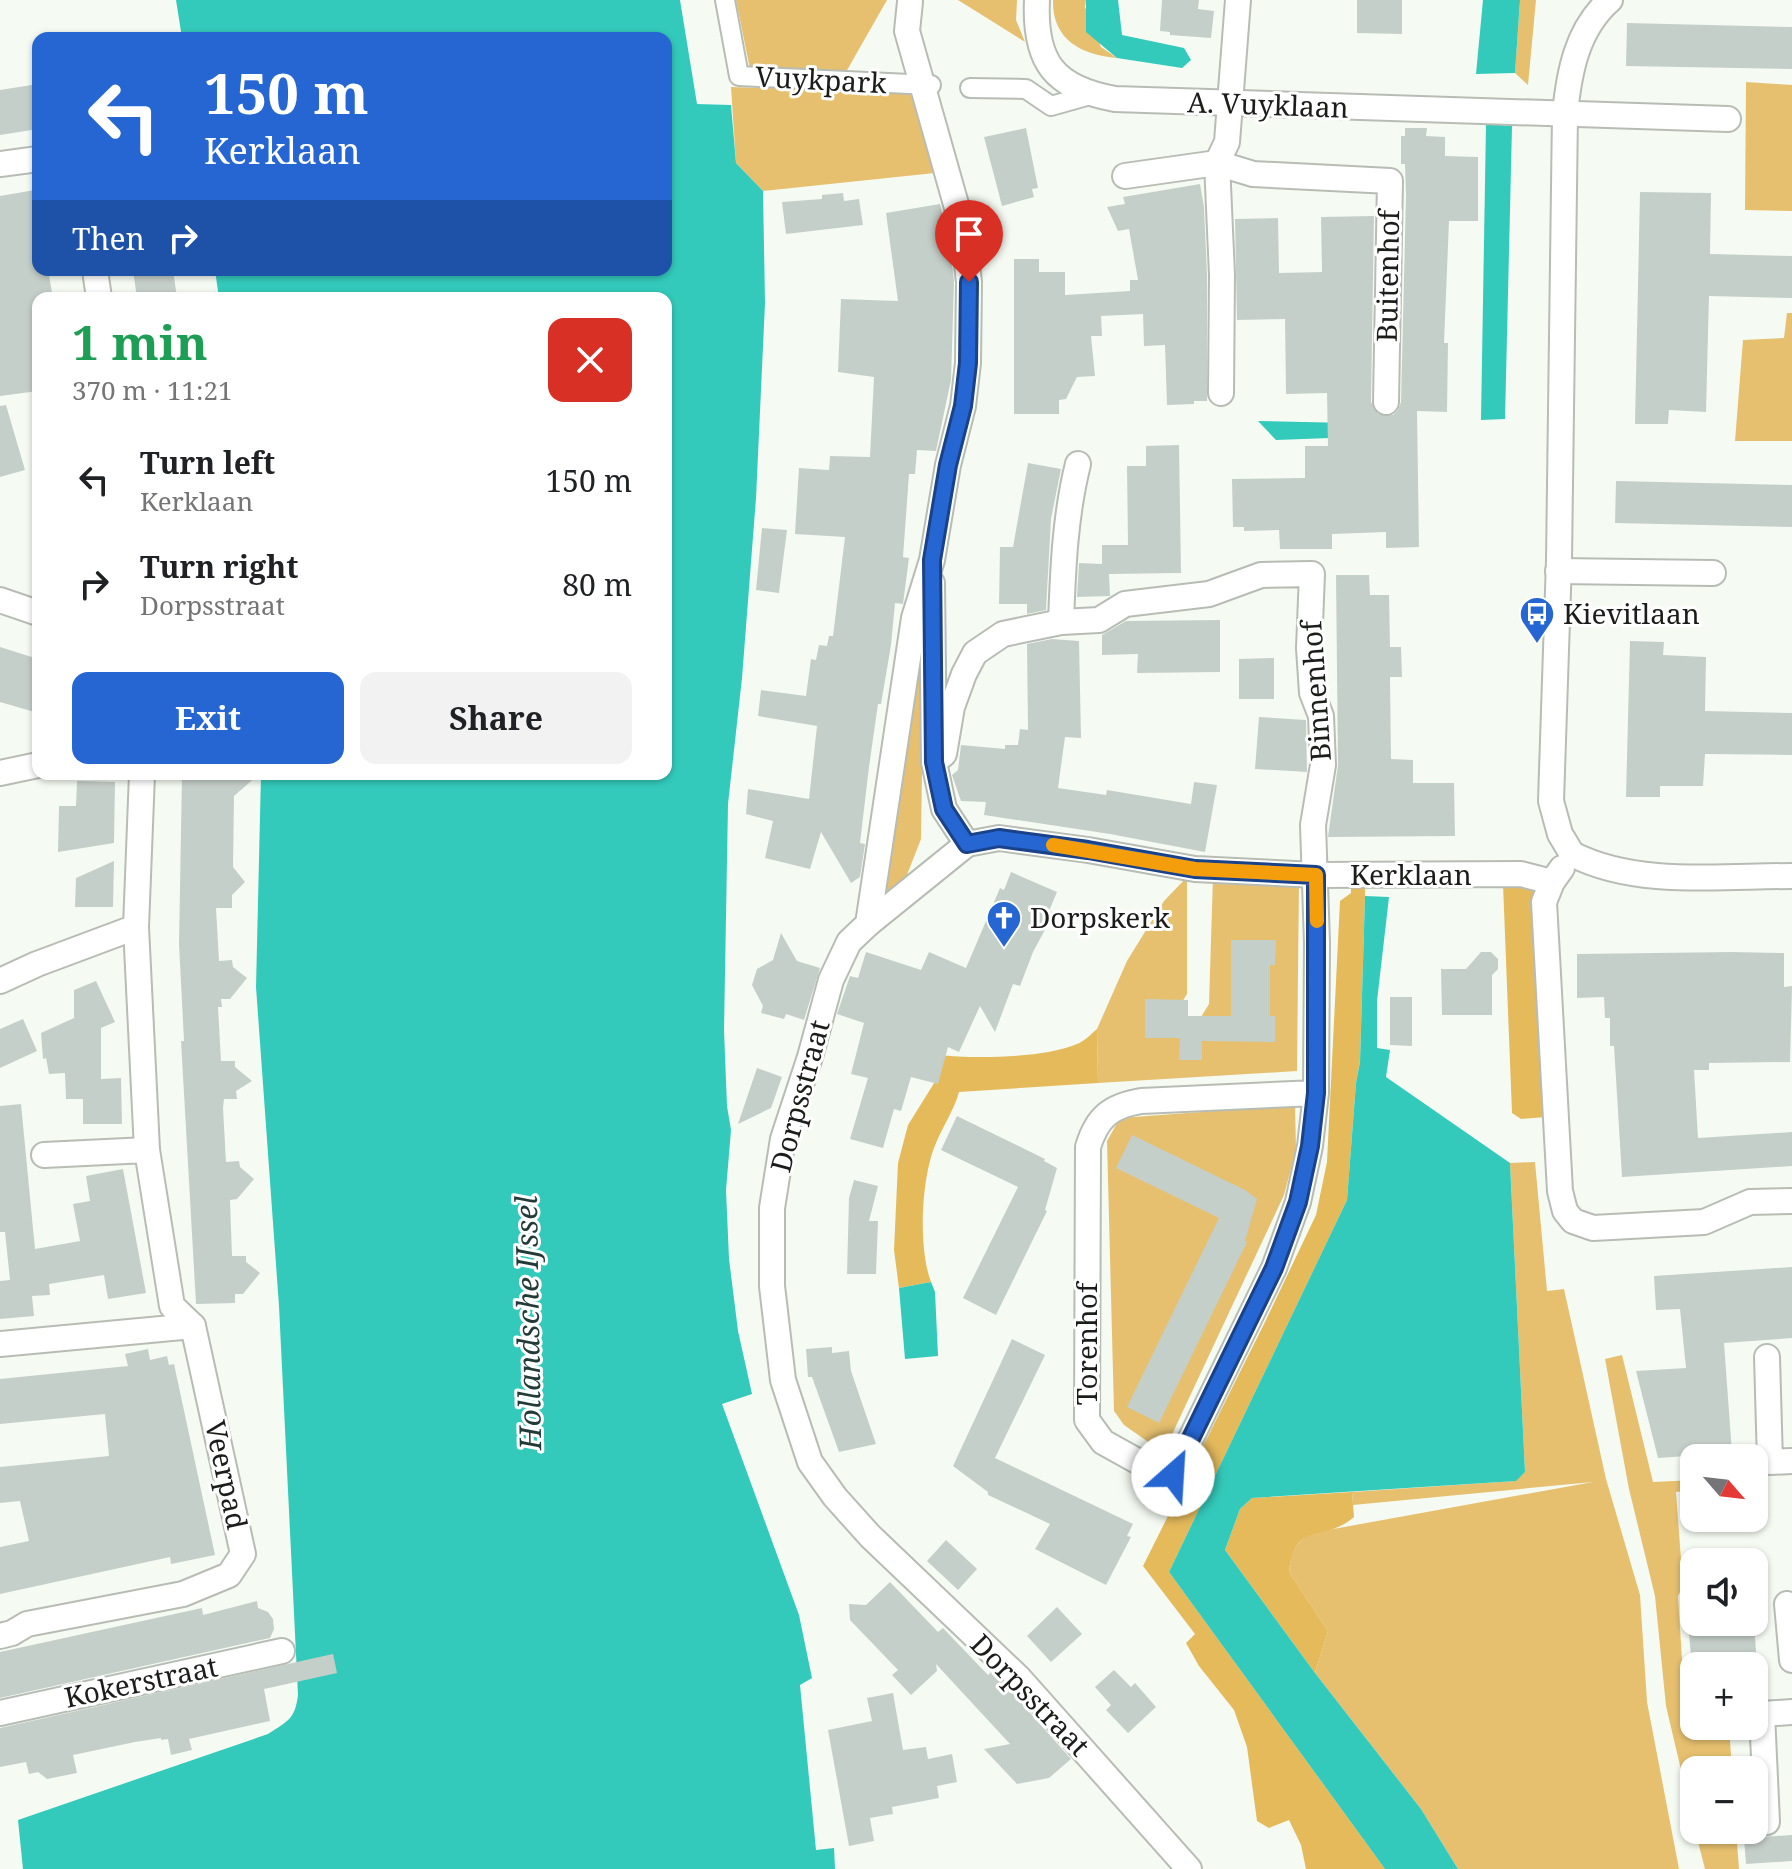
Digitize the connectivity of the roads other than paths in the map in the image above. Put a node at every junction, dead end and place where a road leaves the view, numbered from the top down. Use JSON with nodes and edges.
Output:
{"nodes":[{"id":1,"x":725,"y":0,"type":"edge"},
{"id":2,"x":1037,"y":0,"type":"edge"},
{"id":3,"x":1238,"y":0,"type":"edge"},
{"id":4,"x":1610,"y":0,"type":"edge"},
{"id":5,"x":910,"y":2,"type":"dead end"},
{"id":6,"x":928,"y":85,"type":"junction"},
{"id":7,"x":970,"y":88,"type":"dead end"},
{"id":8,"x":1090,"y":95,"type":"junction"},
{"id":9,"x":1228,"y":104,"type":"junction"},
{"id":10,"x":1565,"y":114,"type":"junction"},
{"id":11,"x":1728,"y":119,"type":"dead end"},
{"id":12,"x":32,"y":160,"type":"edge"},
{"id":13,"x":1217,"y":163,"type":"junction"},
{"id":14,"x":0,"y":164,"type":"edge"},
{"id":15,"x":1125,"y":176,"type":"dead end"},
{"id":16,"x":1221,"y":393,"type":"dead end"},
{"id":17,"x":1386,"y":402,"type":"dead end"},
{"id":18,"x":1078,"y":464,"type":"dead end"},
{"id":19,"x":932,"y":560,"type":"junction"},
{"id":20,"x":1558,"y":571,"type":"junction"},
{"id":21,"x":1713,"y":573,"type":"dead end"},
{"id":22,"x":0,"y":600,"type":"edge"},
{"id":23,"x":32,"y":611,"type":"edge"},
{"id":24,"x":1061,"y":622,"type":"junction"},
{"id":25,"x":934,"y":762,"type":"junction"},
{"id":26,"x":32,"y":766,"type":"edge"},
{"id":27,"x":0,"y":773,"type":"edge"},
{"id":28,"x":142,"y":780,"type":"edge"},
{"id":29,"x":967,"y":844,"type":"junction"},
{"id":30,"x":1572,"y":854,"type":"junction"},
{"id":31,"x":1316,"y":875,"type":"junction"},
{"id":32,"x":1792,"y":876,"type":"edge"},
{"id":33,"x":1552,"y":882,"type":"junction"},
{"id":34,"x":868,"y":924,"type":"junction"},
{"id":35,"x":136,"y":927,"type":"junction"},
{"id":36,"x":0,"y":981,"type":"edge"},
{"id":37,"x":1316,"y":1093,"type":"junction"},
{"id":38,"x":147,"y":1150,"type":"junction"},
{"id":39,"x":44,"y":1155,"type":"dead end"},
{"id":40,"x":1792,"y":1201,"type":"edge"},
{"id":41,"x":193,"y":1326,"type":"junction"},
{"id":42,"x":0,"y":1344,"type":"edge"},
{"id":43,"x":1767,"y":1357,"type":"dead end"},
{"id":44,"x":1792,"y":1461,"type":"edge"},
{"id":45,"x":1787,"y":1604,"type":"dead end"},
{"id":46,"x":0,"y":1636,"type":"edge"},
{"id":47,"x":282,"y":1651,"type":"dead end"},
{"id":48,"x":1792,"y":1660,"type":"edge"},
{"id":49,"x":1792,"y":1712,"type":"edge"},
{"id":50,"x":0,"y":1713,"type":"edge"},
{"id":51,"x":1764,"y":1756,"type":"edge"},
{"id":52,"x":1189,"y":1869,"type":"edge"}],
"edges":[{"from":1,"to":6,"type":"street","name":"Vuykpark"},
{"from":2,"to":8,"type":"street","name":"A. Vuyklaan"},
{"from":3,"to":9,"type":"street"},
{"from":4,"to":10,"type":"street"},
{"from":5,"to":6,"type":"street"},
{"from":6,"to":19,"type":"street"},
{"from":7,"to":8,"type":"street"},
{"from":8,"to":9,"type":"street","name":"A. Vuyklaan"},
{"from":9,"to":10,"type":"street","name":"A. Vuyklaan"},
{"from":9,"to":13,"type":"street"},
{"from":10,"to":11,"type":"street"},
{"from":10,"to":20,"type":"street"},
{"from":12,"to":14,"type":"street"},
{"from":13,"to":15,"type":"street","name":"Buitenhof"},
{"from":13,"to":16,"type":"street"},
{"from":13,"to":17,"type":"street","name":"Buitenhof"},
{"from":18,"to":24,"type":"street"},
{"from":19,"to":25,"type":"street"},
{"from":19,"to":34,"type":"street"},
{"from":20,"to":21,"type":"street"},
{"from":20,"to":30,"type":"street"},
{"from":22,"to":23,"type":"street"},
{"from":24,"to":25,"type":"street","name":"Binnenhof"},
{"from":24,"to":31,"type":"street","name":"Binnenhof"},
{"from":25,"to":29,"type":"street"},
{"from":26,"to":27,"type":"street"},
{"from":28,"to":35,"type":"street"},
{"from":29,"to":31,"type":"street","name":"Kerklaan"},
{"from":29,"to":34,"type":"street"},
{"from":30,"to":32,"type":"street"},
{"from":30,"to":33,"type":"street"},
{"from":31,"to":33,"type":"street","name":"Kerklaan"},
{"from":31,"to":37,"type":"street","name":"Torenhof"},
{"from":33,"to":40,"type":"street"},
{"from":34,"to":52,"type":"street","name":"Dorpsstraat"},
{"from":35,"to":36,"type":"street"},
{"from":35,"to":38,"type":"street"},
{"from":37,"to":37,"type":"street","name":"Torenhof"},
{"from":38,"to":39,"type":"street"},
{"from":38,"to":41,"type":"street"},
{"from":41,"to":42,"type":"street"},
{"from":41,"to":46,"type":"street","name":"Veerpad"},
{"from":43,"to":44,"type":"street"},
{"from":45,"to":48,"type":"street"},
{"from":47,"to":50,"type":"street","name":"Kokerstraat"},
{"from":49,"to":51,"type":"street"}]}
